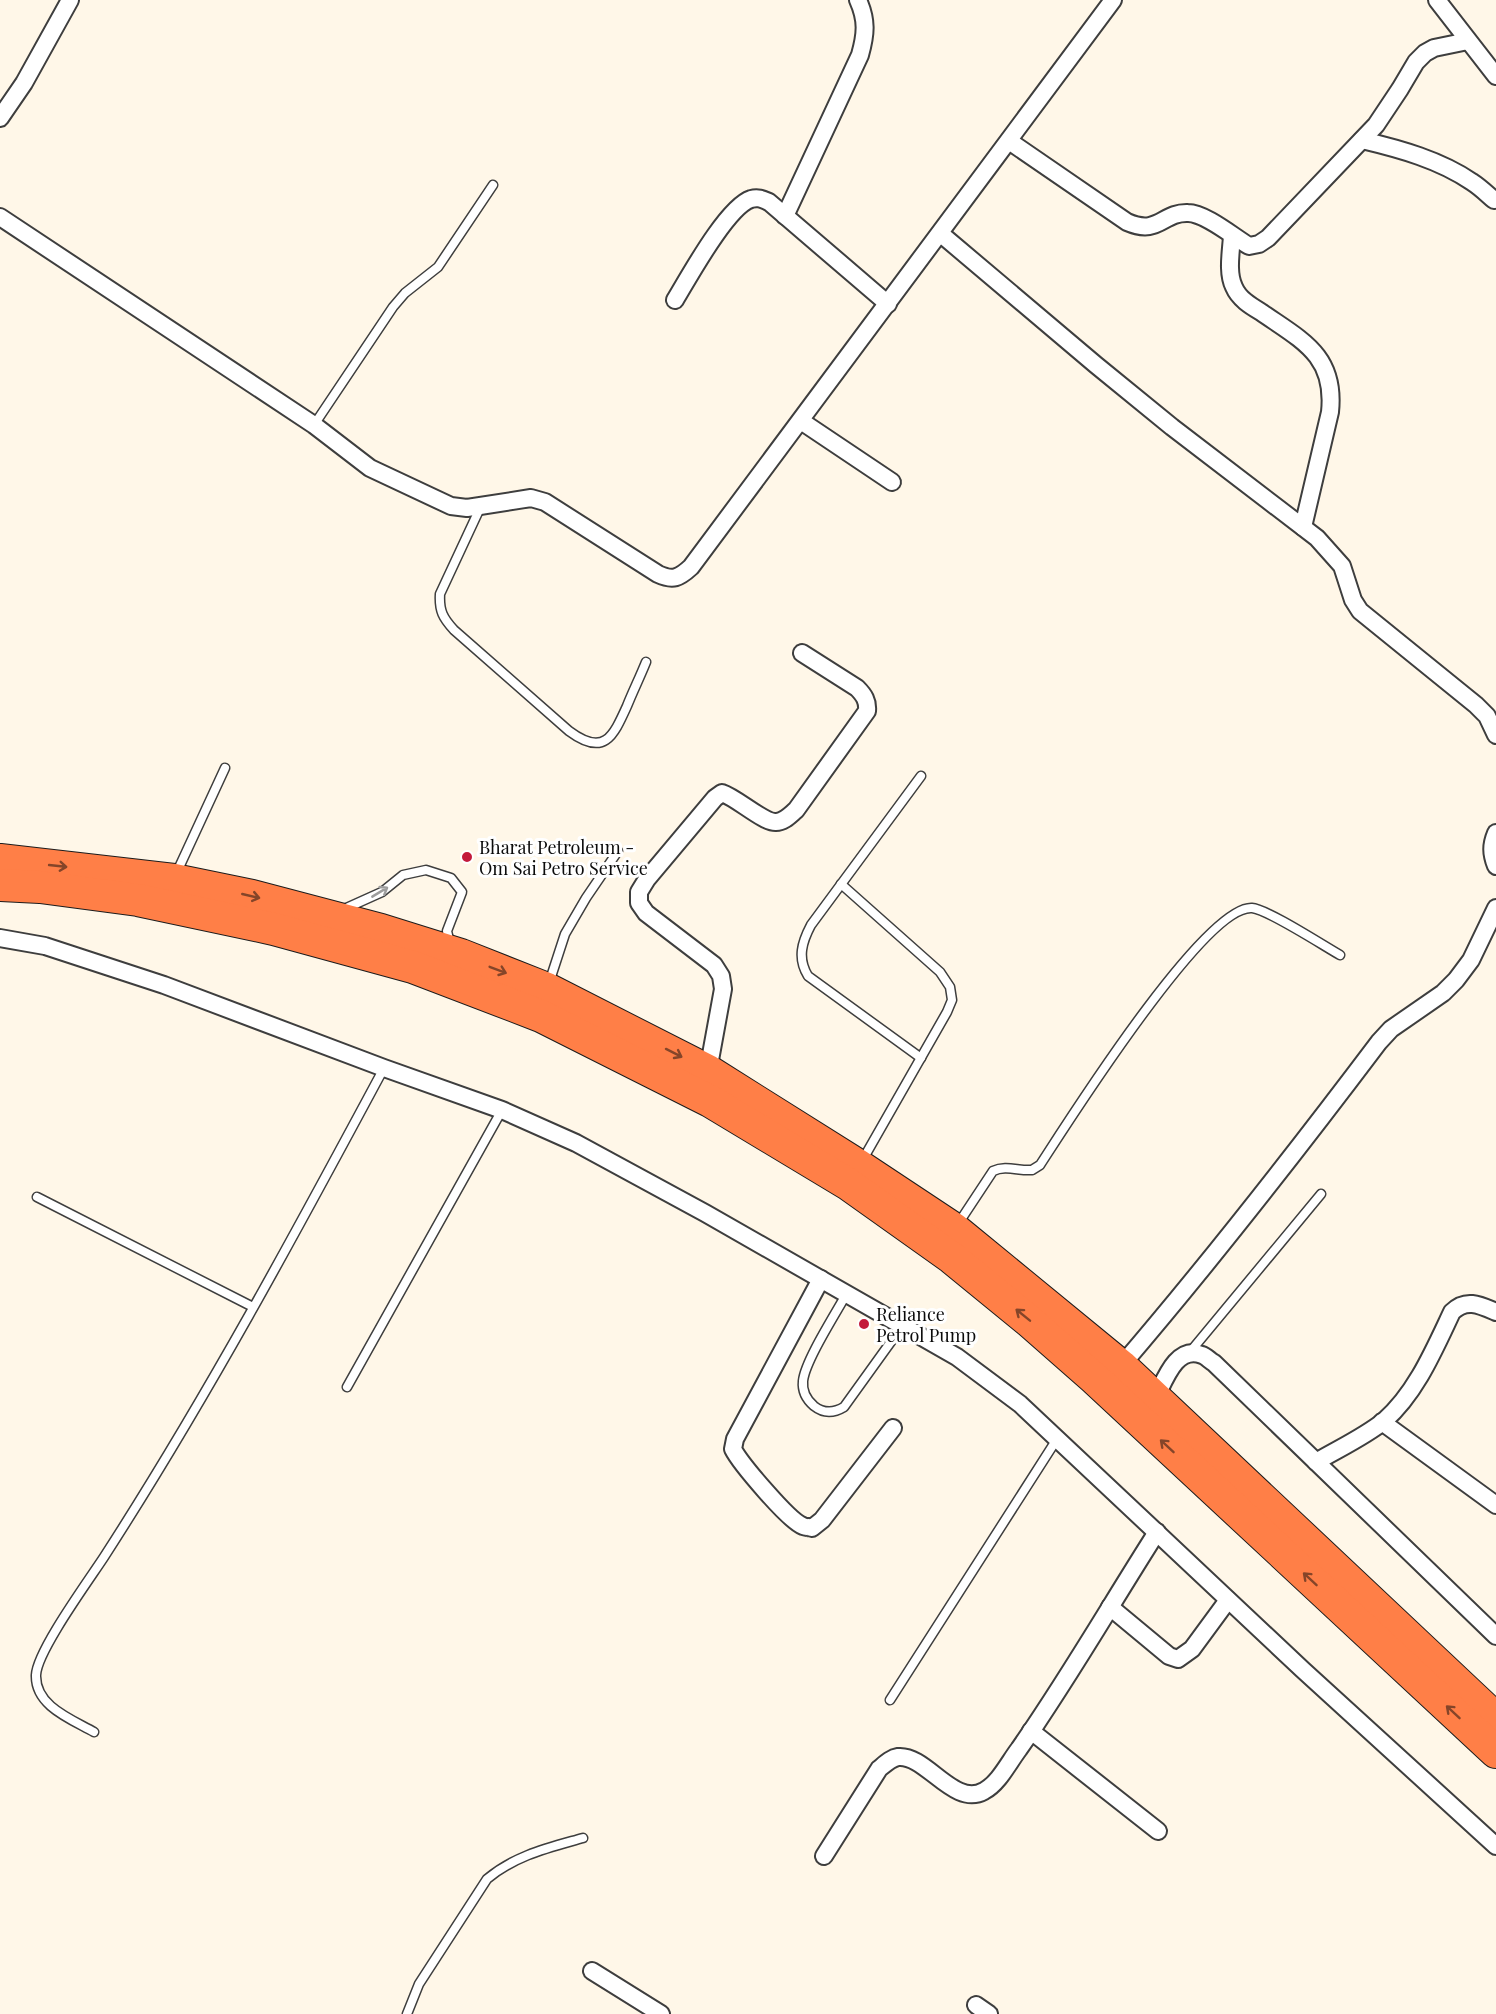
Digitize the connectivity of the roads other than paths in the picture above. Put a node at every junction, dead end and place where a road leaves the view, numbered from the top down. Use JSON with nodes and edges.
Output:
{"nodes":[{"id":1,"x":70,"y":0,"type":"edge"},
{"id":2,"x":858,"y":0,"type":"edge"},
{"id":3,"x":1113,"y":0,"type":"edge"},
{"id":4,"x":1437,"y":0,"type":"edge"},
{"id":5,"x":1468,"y":41,"type":"junction"},
{"id":6,"x":1496,"y":76,"type":"edge"},
{"id":7,"x":0,"y":118,"type":"edge"},
{"id":8,"x":1362,"y":140,"type":"junction"},
{"id":9,"x":1009,"y":141,"type":"junction"},
{"id":10,"x":493,"y":185,"type":"dead end"},
{"id":11,"x":1494,"y":200,"type":"dead end"},
{"id":12,"x":785,"y":216,"type":"junction"},
{"id":13,"x":0,"y":217,"type":"edge"},
{"id":14,"x":941,"y":234,"type":"junction"},
{"id":15,"x":1232,"y":236,"type":"junction"},
{"id":16,"x":675,"y":300,"type":"dead end"},
{"id":17,"x":888,"y":304,"type":"junction"},
{"id":18,"x":801,"y":421,"type":"junction"},
{"id":19,"x":314,"y":425,"type":"junction"},
{"id":20,"x":892,"y":482,"type":"dead end"},
{"id":21,"x":482,"y":506,"type":"junction"},
{"id":22,"x":1303,"y":527,"type":"junction"},
{"id":23,"x":801,"y":653,"type":"dead end"},
{"id":24,"x":646,"y":662,"type":"dead end"},
{"id":25,"x":1496,"y":735,"type":"edge"},
{"id":26,"x":225,"y":768,"type":"dead end"},
{"id":27,"x":921,"y":776,"type":"dead end"},
{"id":28,"x":1496,"y":833,"type":"edge"},
{"id":29,"x":618,"y":851,"type":"dead end"},
{"id":30,"x":0,"y":860,"type":"edge"},
{"id":31,"x":1496,"y":866,"type":"edge"},
{"id":32,"x":174,"y":880,"type":"junction"},
{"id":33,"x":841,"y":884,"type":"junction"},
{"id":34,"x":0,"y":885,"type":"edge"},
{"id":35,"x":1496,"y":908,"type":"edge"},
{"id":36,"x":327,"y":916,"type":"junction"},
{"id":37,"x":0,"y":938,"type":"edge"},
{"id":38,"x":453,"y":952,"type":"junction"},
{"id":39,"x":1340,"y":956,"type":"dead end"},
{"id":40,"x":547,"y":989,"type":"junction"},
{"id":41,"x":921,"y":1058,"type":"junction"},
{"id":42,"x":384,"y":1068,"type":"junction"},
{"id":43,"x":708,"y":1071,"type":"junction"},
{"id":44,"x":502,"y":1110,"type":"junction"},
{"id":45,"x":859,"y":1166,"type":"junction"},
{"id":46,"x":1320,"y":1194,"type":"dead end"},
{"id":47,"x":37,"y":1197,"type":"dead end"},
{"id":48,"x":954,"y":1229,"type":"junction"},
{"id":49,"x":821,"y":1279,"type":"junction"},
{"id":50,"x":847,"y":1293,"type":"junction"},
{"id":51,"x":253,"y":1307,"type":"junction"},
{"id":52,"x":1496,"y":1312,"type":"edge"},
{"id":53,"x":903,"y":1325,"type":"junction"},
{"id":54,"x":1189,"y":1353,"type":"junction"},
{"id":55,"x":1121,"y":1366,"type":"junction"},
{"id":56,"x":346,"y":1387,"type":"dead end"},
{"id":57,"x":1155,"y":1399,"type":"junction"},
{"id":58,"x":1382,"y":1422,"type":"junction"},
{"id":59,"x":893,"y":1428,"type":"dead end"},
{"id":60,"x":1057,"y":1439,"type":"junction"},
{"id":61,"x":1316,"y":1462,"type":"junction"},
{"id":62,"x":1496,"y":1505,"type":"edge"},
{"id":63,"x":1157,"y":1532,"type":"junction"},
{"id":64,"x":1228,"y":1600,"type":"junction"},
{"id":65,"x":1110,"y":1607,"type":"junction"},
{"id":66,"x":1496,"y":1636,"type":"edge"},
{"id":67,"x":890,"y":1700,"type":"dead end"},
{"id":68,"x":1496,"y":1719,"type":"edge"},
{"id":69,"x":1031,"y":1731,"type":"junction"},
{"id":70,"x":94,"y":1732,"type":"dead end"},
{"id":71,"x":1496,"y":1752,"type":"edge"},
{"id":72,"x":1158,"y":1831,"type":"dead end"},
{"id":73,"x":583,"y":1838,"type":"dead end"},
{"id":74,"x":1496,"y":1845,"type":"edge"},
{"id":75,"x":824,"y":1856,"type":"dead end"},
{"id":76,"x":592,"y":1971,"type":"dead end"},
{"id":77,"x":407,"y":2014,"type":"edge"},
{"id":78,"x":662,"y":2014,"type":"edge"}],
"edges":[{"from":1,"to":7,"type":"street"},
{"from":2,"to":12,"type":"street"},
{"from":3,"to":9,"type":"street"},
{"from":4,"to":5,"type":"street"},
{"from":5,"to":6,"type":"street"},
{"from":5,"to":8,"type":"street"},
{"from":8,"to":11,"type":"street"},
{"from":8,"to":15,"type":"street"},
{"from":9,"to":14,"type":"street"},
{"from":9,"to":15,"type":"street"},
{"from":10,"to":19,"type":"lane"},
{"from":12,"to":16,"type":"street"},
{"from":12,"to":17,"type":"street"},
{"from":13,"to":19,"type":"street"},
{"from":14,"to":17,"type":"street"},
{"from":14,"to":22,"type":"street"},
{"from":15,"to":22,"type":"street"},
{"from":17,"to":18,"type":"street"},
{"from":18,"to":20,"type":"street"},
{"from":18,"to":21,"type":"street"},
{"from":19,"to":21,"type":"street"},
{"from":21,"to":24,"type":"lane"},
{"from":22,"to":25,"type":"street"},
{"from":23,"to":43,"type":"street"},
{"from":26,"to":32,"type":"lane"},
{"from":27,"to":33,"type":"lane"},
{"from":28,"to":31,"type":"street"},
{"from":29,"to":40,"type":"lane"},
{"from":30,"to":32,"type":"highway","one_way":true},
{"from":32,"to":36,"type":"highway","one_way":true},
{"from":33,"to":41,"type":"lane"},
{"from":33,"to":41,"type":"lane"},
{"from":71,"to":34,"type":"highway","one_way":true},
{"from":35,"to":55,"type":"street"},
{"from":36,"to":38,"type":"highway"},
{"from":36,"to":38,"type":"lane","one_way":true},
{"from":37,"to":42,"type":"street"},
{"from":38,"to":40,"type":"highway","one_way":true},
{"from":39,"to":48,"type":"lane"},
{"from":40,"to":43,"type":"highway","one_way":true},
{"from":41,"to":45,"type":"lane"},
{"from":42,"to":44,"type":"street"},
{"from":42,"to":51,"type":"lane"},
{"from":43,"to":45,"type":"highway"},
{"from":44,"to":49,"type":"street"},
{"from":44,"to":56,"type":"lane"},
{"from":45,"to":48,"type":"highway"},
{"from":46,"to":54,"type":"lane"},
{"from":47,"to":51,"type":"lane"},
{"from":48,"to":55,"type":"highway"},
{"from":49,"to":50,"type":"street"},
{"from":49,"to":59,"type":"street"},
{"from":50,"to":53,"type":"street"},
{"from":50,"to":53,"type":"lane"},
{"from":51,"to":70,"type":"lane"},
{"from":52,"to":58,"type":"street"},
{"from":53,"to":60,"type":"street"},
{"from":54,"to":57,"type":"street"},
{"from":54,"to":61,"type":"street"},
{"from":55,"to":57,"type":"highway"},
{"from":57,"to":68,"type":"highway"},
{"from":58,"to":61,"type":"street"},
{"from":58,"to":62,"type":"street"},
{"from":60,"to":63,"type":"street"},
{"from":60,"to":67,"type":"lane"},
{"from":61,"to":66,"type":"street"},
{"from":63,"to":64,"type":"street"},
{"from":63,"to":65,"type":"street"},
{"from":64,"to":65,"type":"street"},
{"from":64,"to":74,"type":"street"},
{"from":65,"to":69,"type":"street"},
{"from":69,"to":72,"type":"street"},
{"from":69,"to":75,"type":"street"},
{"from":73,"to":77,"type":"lane"},
{"from":76,"to":78,"type":"street"}]}
